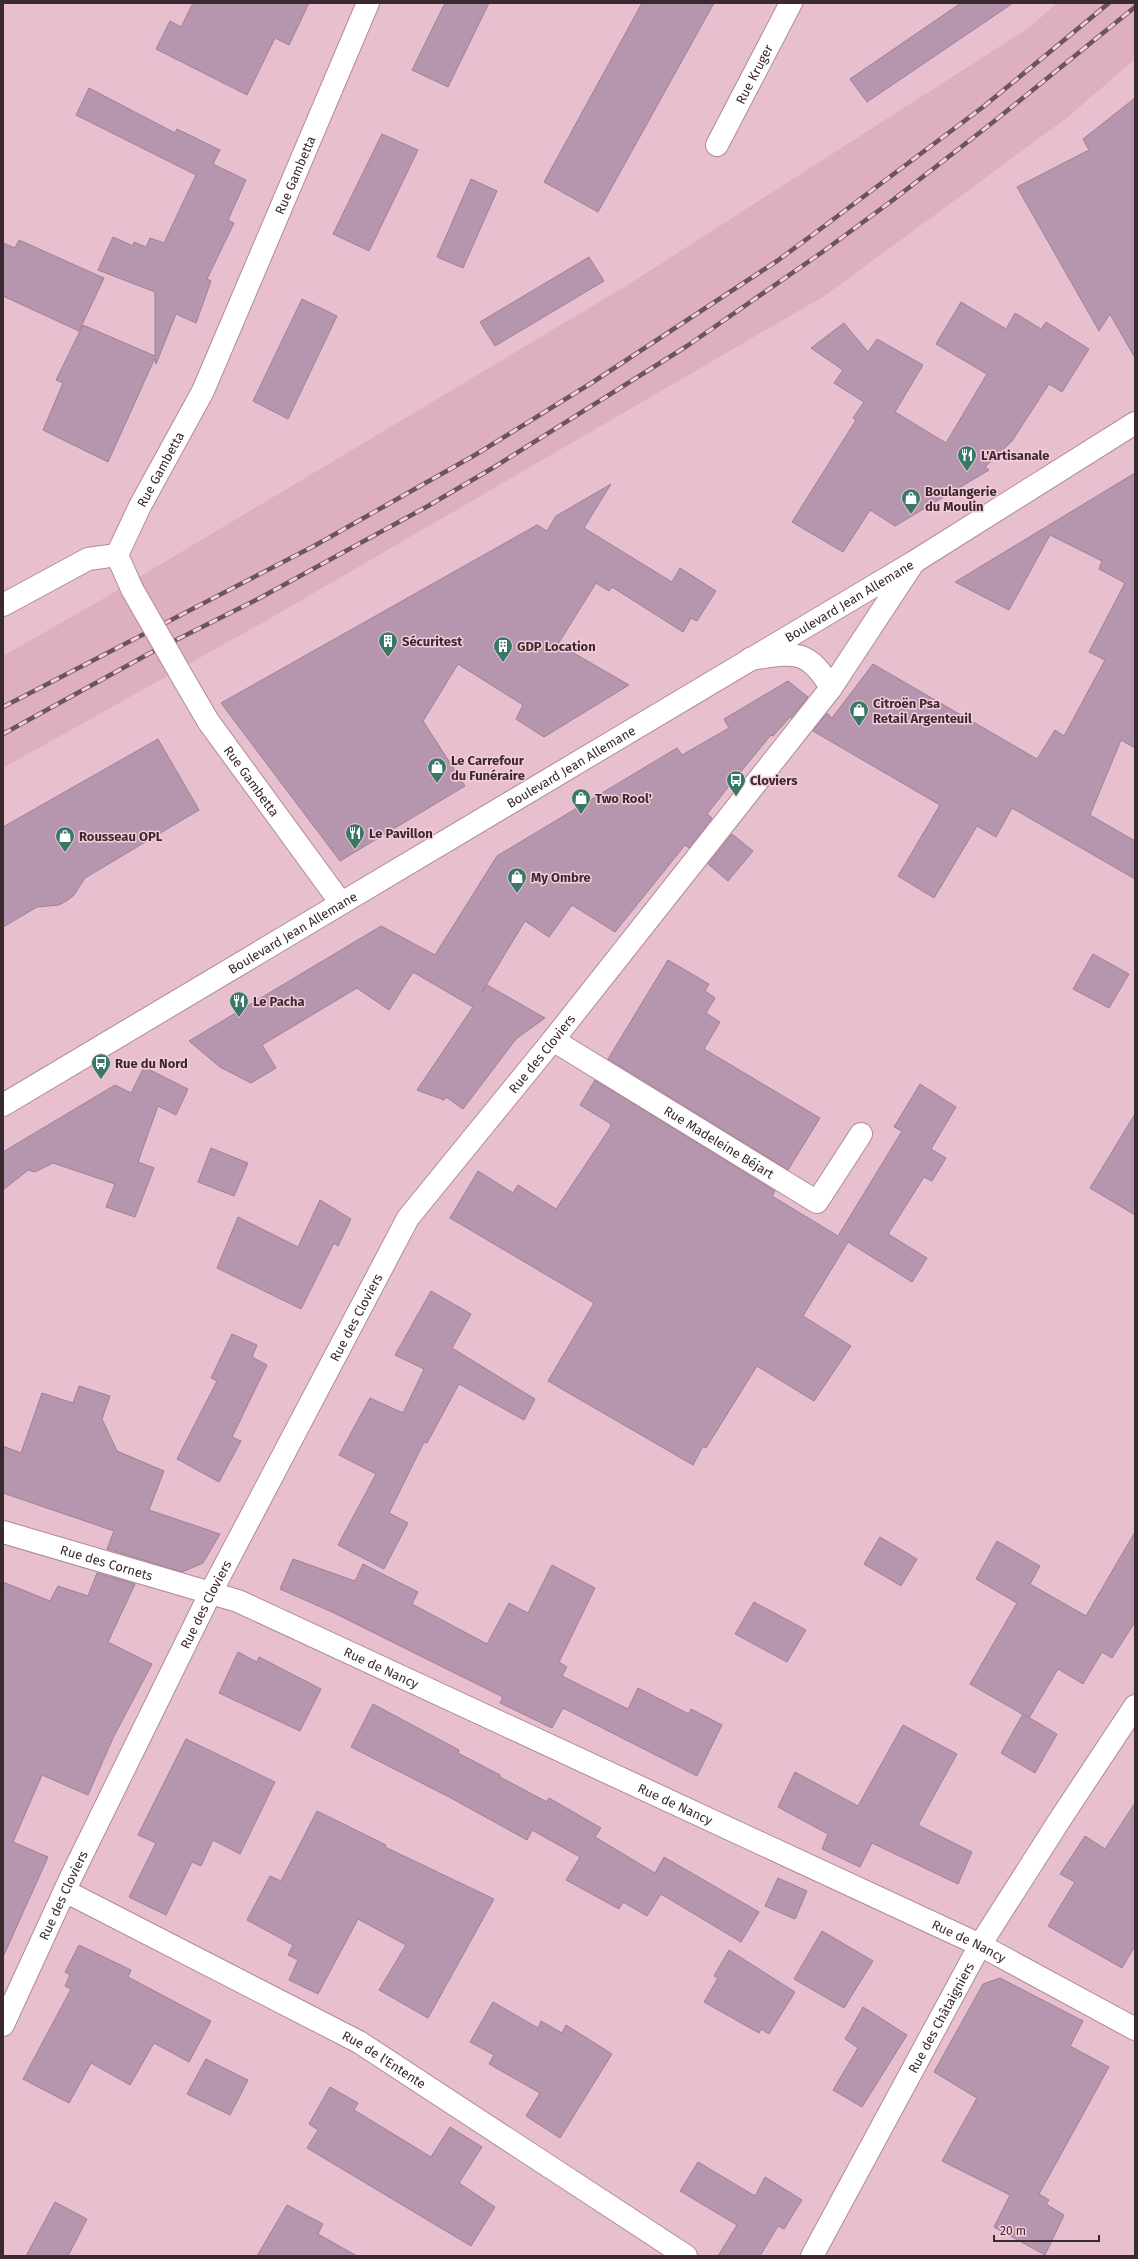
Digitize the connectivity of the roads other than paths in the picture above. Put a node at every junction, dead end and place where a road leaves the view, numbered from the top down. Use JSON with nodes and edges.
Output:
{"nodes":[{"id":1,"x":368,"y":3,"type":"edge"},
{"id":2,"x":791,"y":3,"type":"edge"},
{"id":3,"x":717,"y":145,"type":"dead end"},
{"id":4,"x":1135,"y":423,"type":"edge"},
{"id":5,"x":117,"y":556,"type":"junction"},
{"id":6,"x":914,"y":562,"type":"junction"},
{"id":7,"x":3,"y":605,"type":"edge"},
{"id":8,"x":749,"y":660,"type":"junction"},
{"id":9,"x":831,"y":688,"type":"junction"},
{"id":10,"x":341,"y":903,"type":"junction"},
{"id":11,"x":553,"y":1040,"type":"junction"},
{"id":12,"x":3,"y":1105,"type":"edge"},
{"id":13,"x":861,"y":1134,"type":"dead end"},
{"id":14,"x":3,"y":1532,"type":"edge"},
{"id":15,"x":210,"y":1594,"type":"junction"},
{"id":16,"x":1135,"y":1706,"type":"edge"},
{"id":17,"x":65,"y":1891,"type":"junction"},
{"id":18,"x":980,"y":1945,"type":"junction"},
{"id":19,"x":3,"y":2025,"type":"edge"},
{"id":20,"x":1135,"y":2029,"type":"edge"},
{"id":21,"x":686,"y":2256,"type":"edge"},
{"id":22,"x":812,"y":2256,"type":"edge"}],
"edges":[{"from":1,"to":5,"type":"street","name":"Rue Gambetta"},
{"from":2,"to":3,"type":"street","name":"Rue Kruger"},
{"from":4,"to":6,"type":"street","name":"Boulevard Jean Allemane"},
{"from":5,"to":7,"type":"street"},
{"from":5,"to":10,"type":"street","name":"Rue Gambetta","bridge":true},
{"from":6,"to":8,"type":"street","name":"Boulevard Jean Allemane"},
{"from":6,"to":9,"type":"street","name":"Rue des Cloviers"},
{"from":8,"to":9,"type":"street"},
{"from":8,"to":10,"type":"street","name":"Boulevard Jean Allemane"},
{"from":9,"to":11,"type":"street","name":"Rue des Cloviers"},
{"from":10,"to":12,"type":"street","name":"Boulevard Jean Allemane"},
{"from":11,"to":13,"type":"street","name":"Rue Madeleine Béjart"},
{"from":11,"to":15,"type":"street","name":"Rue des Cloviers"},
{"from":14,"to":15,"type":"street","name":"Rue des Cornets"},
{"from":15,"to":17,"type":"street","name":"Rue des Cloviers"},
{"from":15,"to":18,"type":"street","name":"Rue de Nancy"},
{"from":16,"to":18,"type":"street","name":"Rue des Châtaigniers"},
{"from":17,"to":19,"type":"street","name":"Rue des Cloviers"},
{"from":17,"to":21,"type":"street","name":"Rue de l'Entente"},
{"from":18,"to":20,"type":"street","name":"Rue de Nancy"},
{"from":18,"to":22,"type":"street","name":"Rue des Châtaigniers"}]}
